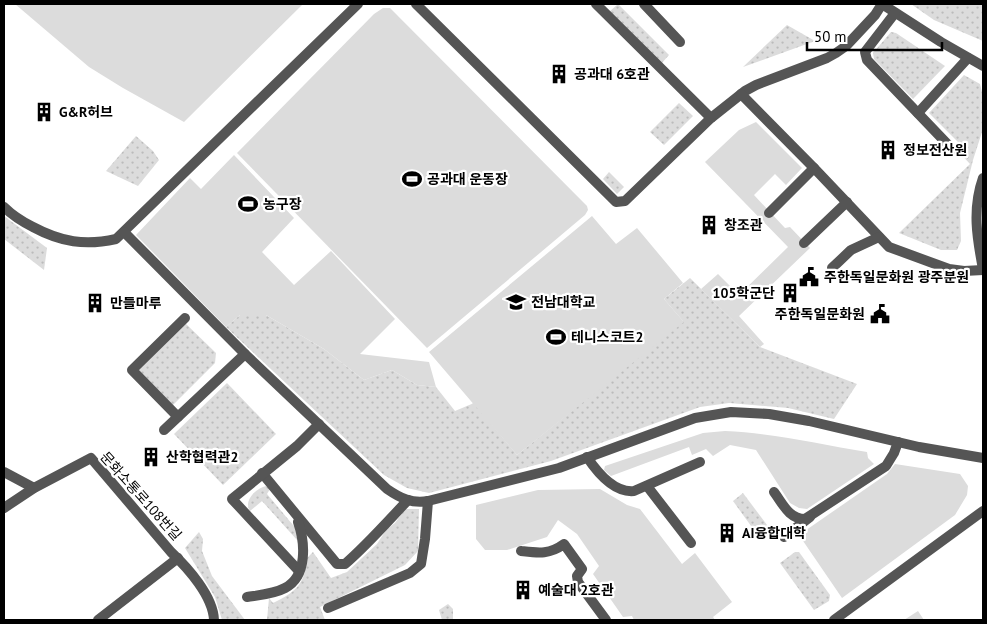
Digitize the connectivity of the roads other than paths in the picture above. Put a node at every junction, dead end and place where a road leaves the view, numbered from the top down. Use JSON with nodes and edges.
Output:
{"nodes":[{"id":1,"x":358,"y":4,"type":"edge"},
{"id":2,"x":416,"y":4,"type":"edge"},
{"id":3,"x":644,"y":4,"type":"edge"},
{"id":4,"x":882,"y":4,"type":"edge"},
{"id":5,"x":599,"y":5,"type":"edge"},
{"id":6,"x":895,"y":13,"type":"junction"},
{"id":7,"x":680,"y":42,"type":"dead end"},
{"id":8,"x":968,"y":58,"type":"junction"},
{"id":9,"x":983,"y":66,"type":"edge"},
{"id":10,"x":741,"y":94,"type":"junction"},
{"id":11,"x":918,"y":113,"type":"junction"},
{"id":12,"x":711,"y":118,"type":"junction"},
{"id":13,"x":954,"y":151,"type":"dead end"},
{"id":14,"x":814,"y":168,"type":"junction"},
{"id":15,"x":983,"y":178,"type":"edge"},
{"id":16,"x":847,"y":202,"type":"junction"},
{"id":17,"x":4,"y":207,"type":"edge"},
{"id":18,"x":769,"y":212,"type":"dead end"},
{"id":19,"x":124,"y":232,"type":"junction"},
{"id":20,"x":878,"y":237,"type":"junction"},
{"id":21,"x":804,"y":243,"type":"dead end"},
{"id":22,"x":832,"y":268,"type":"dead end"},
{"id":23,"x":983,"y":269,"type":"edge"},
{"id":24,"x":186,"y":318,"type":"dead end"},
{"id":25,"x":245,"y":354,"type":"junction"},
{"id":26,"x":178,"y":417,"type":"junction"},
{"id":27,"x":319,"y":424,"type":"junction"},
{"id":28,"x":164,"y":430,"type":"dead end"},
{"id":29,"x":898,"y":442,"type":"junction"},
{"id":30,"x":587,"y":457,"type":"junction"},
{"id":31,"x":983,"y":458,"type":"edge"},
{"id":32,"x":700,"y":462,"type":"dead end"},
{"id":33,"x":4,"y":472,"type":"edge"},
{"id":34,"x":262,"y":473,"type":"junction"},
{"id":35,"x":647,"y":486,"type":"junction"},
{"id":36,"x":34,"y":488,"type":"junction"},
{"id":37,"x":774,"y":492,"type":"dead end"},
{"id":38,"x":408,"y":500,"type":"junction"},
{"id":39,"x":428,"y":501,"type":"junction"},
{"id":40,"x":4,"y":508,"type":"edge"},
{"id":41,"x":983,"y":511,"type":"edge"},
{"id":42,"x":813,"y":515,"type":"junction"},
{"id":43,"x":296,"y":516,"type":"junction"},
{"id":44,"x":784,"y":538,"type":"dead end"},
{"id":45,"x":691,"y":543,"type":"dead end"},
{"id":46,"x":521,"y":551,"type":"dead end"},
{"id":47,"x":178,"y":558,"type":"junction"},
{"id":48,"x":299,"y":571,"type":"junction"},
{"id":49,"x":247,"y":597,"type":"dead end"},
{"id":50,"x":328,"y":608,"type":"dead end"},
{"id":51,"x":837,"y":619,"type":"edge"},
{"id":52,"x":98,"y":620,"type":"edge"},
{"id":53,"x":214,"y":620,"type":"edge"},
{"id":54,"x":606,"y":620,"type":"edge"}],
"edges":[{"from":1,"to":19,"type":"lane"},
{"from":2,"to":12,"type":"lane"},
{"from":3,"to":7,"type":"lane"},
{"from":4,"to":6,"type":"lane"},
{"from":4,"to":10,"type":"lane"},
{"from":5,"to":12,"type":"lane"},
{"from":6,"to":8,"type":"lane"},
{"from":6,"to":11,"type":"lane"},
{"from":8,"to":9,"type":"lane"},
{"from":8,"to":11,"type":"lane"},
{"from":10,"to":12,"type":"lane"},
{"from":10,"to":14,"type":"lane"},
{"from":11,"to":13,"type":"lane"},
{"from":14,"to":16,"type":"lane"},
{"from":14,"to":18,"type":"lane"},
{"from":15,"to":23,"type":"lane"},
{"from":16,"to":20,"type":"lane"},
{"from":16,"to":21,"type":"lane"},
{"from":17,"to":19,"type":"lane"},
{"from":19,"to":25,"type":"lane"},
{"from":20,"to":22,"type":"lane"},
{"from":20,"to":23,"type":"lane"},
{"from":24,"to":26,"type":"lane"},
{"from":25,"to":26,"type":"lane"},
{"from":25,"to":27,"type":"lane"},
{"from":26,"to":28,"type":"lane"},
{"from":27,"to":34,"type":"lane"},
{"from":27,"to":38,"type":"lane"},
{"from":29,"to":30,"type":"lane"},
{"from":29,"to":31,"type":"lane"},
{"from":29,"to":42,"type":"lane"},
{"from":30,"to":35,"type":"lane"},
{"from":30,"to":39,"type":"lane"},
{"from":32,"to":35,"type":"lane"},
{"from":33,"to":36,"type":"lane"},
{"from":34,"to":43,"type":"lane"},
{"from":34,"to":48,"type":"lane"},
{"from":35,"to":45,"type":"lane"},
{"from":36,"to":40,"type":"lane","name":"문화소통로108번길"},
{"from":36,"to":47,"type":"lane","name":"문화소통로108번길"},
{"from":37,"to":42,"type":"lane"},
{"from":38,"to":39,"type":"lane"},
{"from":38,"to":43,"type":"lane"},
{"from":39,"to":50,"type":"lane"},
{"from":41,"to":51,"type":"lane"},
{"from":42,"to":44,"type":"lane"},
{"from":43,"to":48,"type":"lane"},
{"from":46,"to":54,"type":"lane"},
{"from":47,"to":52,"type":"lane","name":"문화소통로108번길"},
{"from":47,"to":53,"type":"lane","name":"문화소통로108번길"},
{"from":48,"to":49,"type":"lane"}]}
